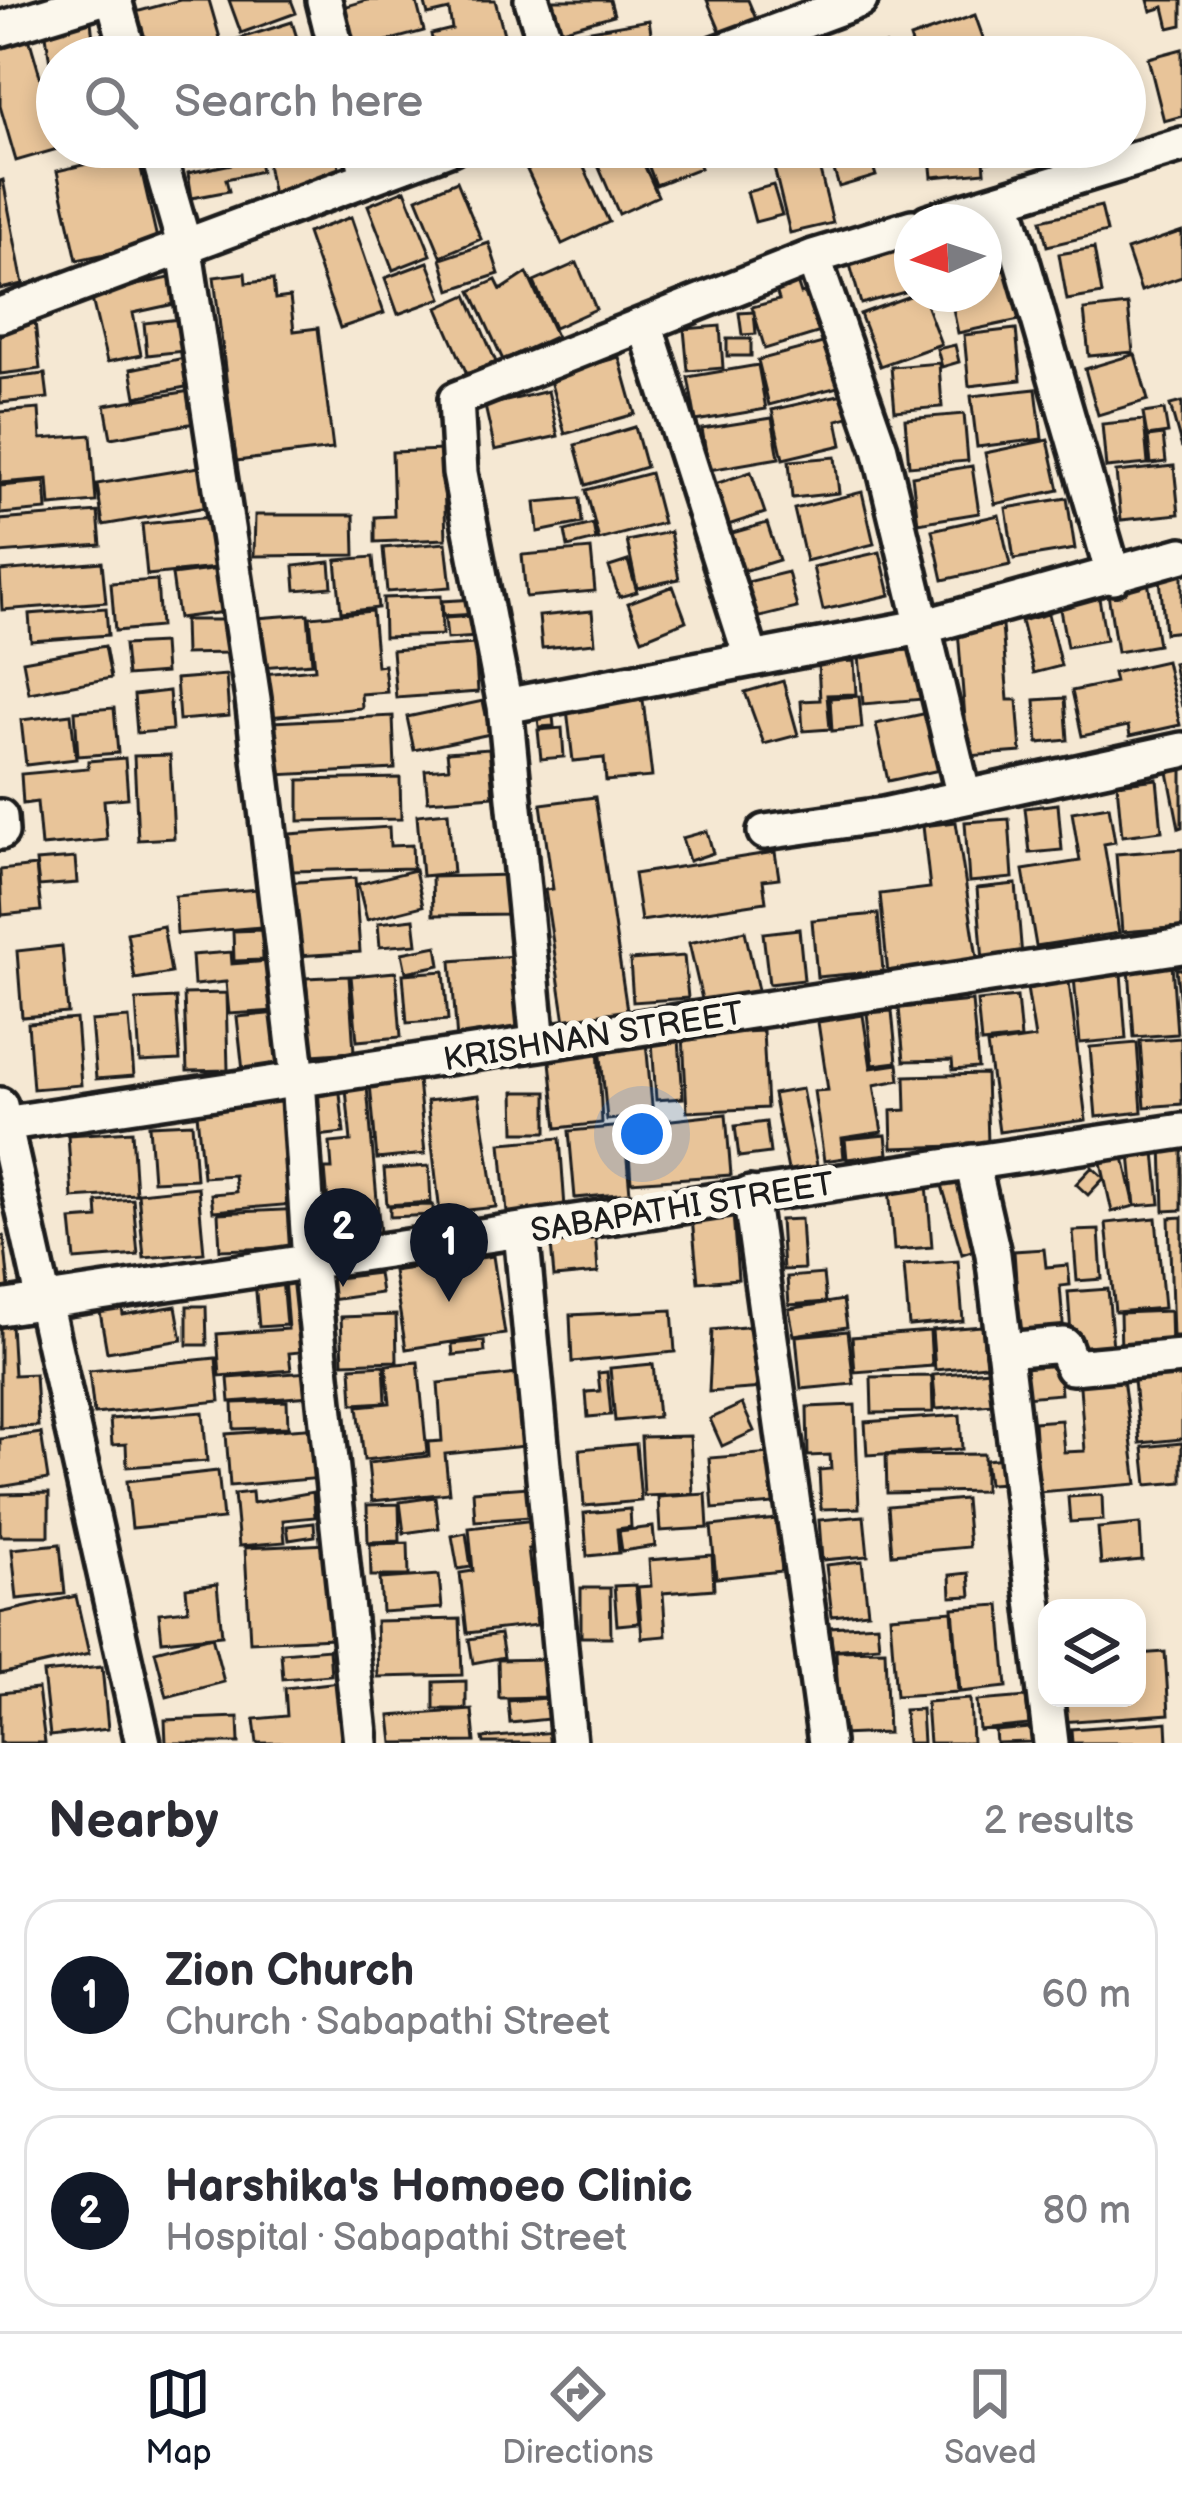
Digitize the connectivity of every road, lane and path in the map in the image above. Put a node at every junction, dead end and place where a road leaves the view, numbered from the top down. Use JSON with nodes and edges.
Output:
{"nodes":[{"id":1,"x":96,"y":0,"type":"edge"},
{"id":2,"x":114,"y":0,"type":"edge"},
{"id":3,"x":324,"y":0,"type":"edge"},
{"id":4,"x":532,"y":0,"type":"edge"},
{"id":5,"x":860,"y":0,"type":"edge"},
{"id":6,"x":0,"y":29,"type":"edge"},
{"id":7,"x":124,"y":36,"type":"edge"},
{"id":8,"x":333,"y":36,"type":"edge"},
{"id":9,"x":543,"y":36,"type":"edge"},
{"id":10,"x":763,"y":36,"type":"edge"},
{"id":11,"x":1182,"y":145,"type":"edge"},
{"id":12,"x":1146,"y":156,"type":"edge"},
{"id":13,"x":162,"y":168,"type":"edge"},
{"id":14,"x":351,"y":168,"type":"edge"},
{"id":15,"x":1106,"y":168,"type":"edge"},
{"id":16,"x":1004,"y":199,"type":"junction"},
{"id":17,"x":987,"y":204,"type":"edge"},
{"id":18,"x":894,"y":232,"type":"edge"},
{"id":19,"x":184,"y":244,"type":"junction"},
{"id":20,"x":813,"y":257,"type":"junction"},
{"id":21,"x":0,"y":315,"type":"edge"},
{"id":22,"x":645,"y":324,"type":"junction"},
{"id":23,"x":1182,"y":555,"type":"edge"},
{"id":24,"x":1114,"y":577,"type":"junction"},
{"id":25,"x":926,"y":626,"type":"junction"},
{"id":26,"x":751,"y":657,"type":"junction"},
{"id":27,"x":505,"y":706,"type":"junction"},
{"id":28,"x":1182,"y":750,"type":"edge"},
{"id":29,"x":964,"y":796,"type":"junction"},
{"id":30,"x":0,"y":817,"type":"edge"},
{"id":31,"x":2,"y":832,"type":"edge"},
{"id":32,"x":765,"y":832,"type":"dead end"},
{"id":33,"x":1182,"y":946,"type":"edge"},
{"id":34,"x":538,"y":1043,"type":"junction"},
{"id":35,"x":298,"y":1079,"type":"junction"},
{"id":36,"x":2,"y":1114,"type":"edge"},
{"id":37,"x":1182,"y":1131,"type":"edge"},
{"id":38,"x":972,"y":1162,"type":"junction"},
{"id":39,"x":749,"y":1194,"type":"junction"},
{"id":40,"x":521,"y":1231,"type":"junction"},
{"id":41,"x":310,"y":1262,"type":"junction"},
{"id":42,"x":40,"y":1301,"type":"junction"},
{"id":43,"x":0,"y":1308,"type":"edge"},
{"id":44,"x":1004,"y":1350,"type":"junction"},
{"id":45,"x":1182,"y":1357,"type":"edge"},
{"id":46,"x":143,"y":1743,"type":"edge"},
{"id":47,"x":361,"y":1743,"type":"edge"},
{"id":48,"x":569,"y":1743,"type":"edge"},
{"id":49,"x":826,"y":1743,"type":"edge"},
{"id":50,"x":1051,"y":1743,"type":"edge"}],
"edges":[{"from":1,"to":6,"type":"street"},
{"from":2,"to":7,"type":"street"},
{"from":3,"to":8,"type":"street"},
{"from":4,"to":9,"type":"street"},
{"from":5,"to":10,"type":"street"},
{"from":11,"to":12,"type":"street"},
{"from":13,"to":19,"type":"street"},
{"from":14,"to":19,"type":"street"},
{"from":15,"to":16,"type":"street"},
{"from":16,"to":17,"type":"street"},
{"from":16,"to":24,"type":"street"},
{"from":18,"to":20,"type":"street"},
{"from":19,"to":21,"type":"street"},
{"from":19,"to":35,"type":"street"},
{"from":20,"to":22,"type":"street"},
{"from":20,"to":25,"type":"street"},
{"from":22,"to":26,"type":"street"},
{"from":22,"to":27,"type":"street"},
{"from":23,"to":24,"type":"street"},
{"from":24,"to":25,"type":"street"},
{"from":25,"to":26,"type":"street"},
{"from":25,"to":29,"type":"street"},
{"from":26,"to":27,"type":"street"},
{"from":27,"to":34,"type":"street"},
{"from":28,"to":29,"type":"street"},
{"from":29,"to":32,"type":"street"},
{"from":30,"to":31,"type":"street"},
{"from":33,"to":34,"type":"street","name":"KRISHNAN STREET"},
{"from":34,"to":35,"type":"street","name":"KRISHNAN STREET"},
{"from":35,"to":36,"type":"street","name":"KRISHNAN STREET"},
{"from":35,"to":41,"type":"street"},
{"from":36,"to":42,"type":"street"},
{"from":37,"to":38,"type":"street","name":"SABAPATHI STREET"},
{"from":38,"to":39,"type":"street","name":"SABAPATHI STREET"},
{"from":38,"to":44,"type":"street"},
{"from":39,"to":40,"type":"street","name":"SABAPATHI STREET"},
{"from":39,"to":49,"type":"street"},
{"from":40,"to":41,"type":"street","name":"SABAPATHI STREET"},
{"from":40,"to":48,"type":"street"},
{"from":41,"to":42,"type":"street","name":"SABAPATHI STREET"},
{"from":41,"to":47,"type":"street"},
{"from":42,"to":43,"type":"street","name":"SABAPATHI STREET"},
{"from":42,"to":46,"type":"street"},
{"from":44,"to":45,"type":"street"},
{"from":44,"to":50,"type":"street"}]}
